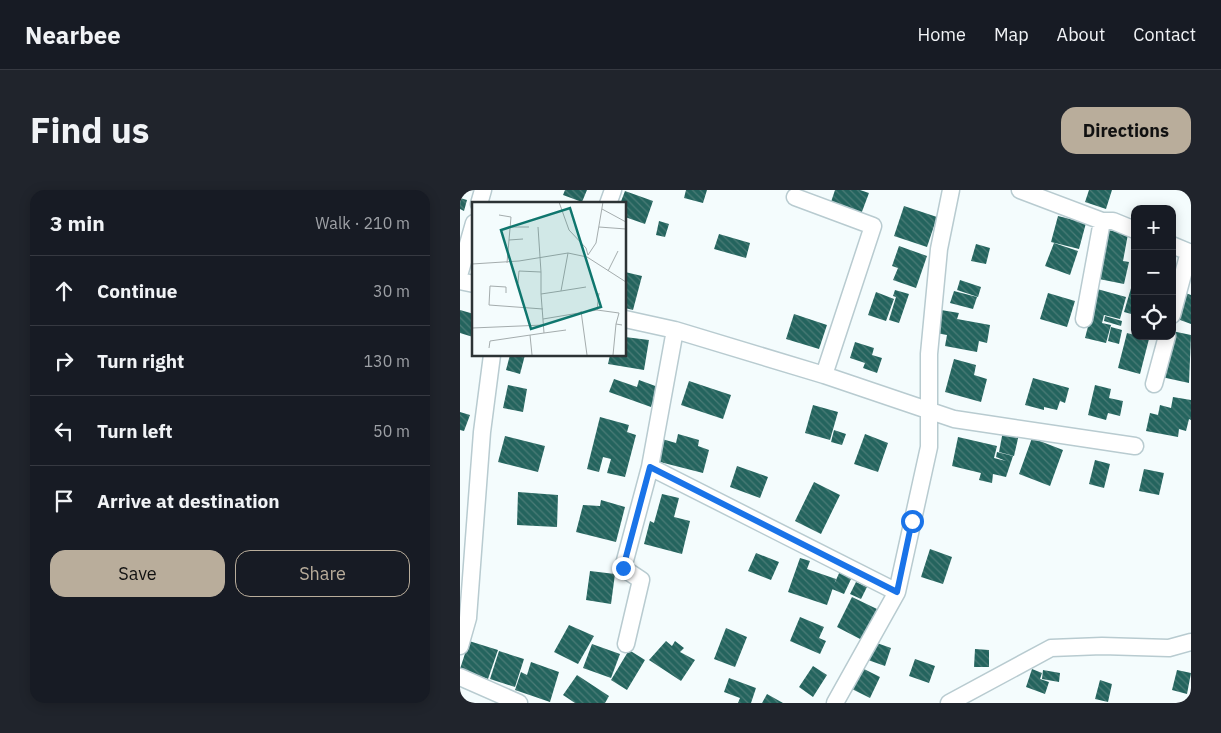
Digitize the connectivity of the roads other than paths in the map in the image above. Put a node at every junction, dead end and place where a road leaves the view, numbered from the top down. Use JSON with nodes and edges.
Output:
{"nodes":[{"id":1,"x":613,"y":190,"type":"edge"},
{"id":2,"x":950,"y":190,"type":"edge"},
{"id":3,"x":1020,"y":190,"type":"edge"},
{"id":4,"x":795,"y":197,"type":"dead end"},
{"id":5,"x":609,"y":202,"type":"edge"},
{"id":6,"x":1102,"y":221,"type":"junction"},
{"id":7,"x":1131,"y":228,"type":"edge"},
{"id":8,"x":472,"y":230,"type":"edge"},
{"id":9,"x":1176,"y":247,"type":"edge"},
{"id":10,"x":1190,"y":252,"type":"edge"},
{"id":11,"x":460,"y":272,"type":"edge"},
{"id":12,"x":1176,"y":301,"type":"edge"},
{"id":13,"x":1084,"y":318,"type":"dead end"},
{"id":14,"x":626,"y":319,"type":"edge"},
{"id":15,"x":675,"y":330,"type":"junction"},
{"id":16,"x":1166,"y":340,"type":"edge"},
{"id":17,"x":492,"y":356,"type":"edge"},
{"id":18,"x":824,"y":375,"type":"junction"},
{"id":19,"x":1154,"y":384,"type":"dead end"},
{"id":20,"x":929,"y":410,"type":"junction"},
{"id":21,"x":1135,"y":446,"type":"dead end"},
{"id":22,"x":650,"y":467,"type":"junction"},
{"id":23,"x":467,"y":563,"type":"edge"},
{"id":24,"x":897,"y":592,"type":"junction"},
{"id":25,"x":1191,"y":642,"type":"edge"},
{"id":26,"x":626,"y":644,"type":"dead end"},
{"id":27,"x":460,"y":646,"type":"edge"},
{"id":28,"x":460,"y":677,"type":"edge"},
{"id":29,"x":518,"y":703,"type":"edge"},
{"id":30,"x":835,"y":703,"type":"edge"},
{"id":31,"x":949,"y":703,"type":"edge"}],
"edges":[{"from":1,"to":5,"type":"street"},
{"from":2,"to":20,"type":"street"},
{"from":3,"to":6,"type":"street"},
{"from":4,"to":18,"type":"street"},
{"from":6,"to":7,"type":"street"},
{"from":6,"to":13,"type":"street"},
{"from":8,"to":11,"type":"street"},
{"from":9,"to":10,"type":"street"},
{"from":10,"to":12,"type":"street"},
{"from":14,"to":15,"type":"street"},
{"from":15,"to":18,"type":"street"},
{"from":15,"to":22,"type":"street"},
{"from":16,"to":19,"type":"street"},
{"from":17,"to":23,"type":"street"},
{"from":18,"to":20,"type":"street"},
{"from":20,"to":21,"type":"street"},
{"from":20,"to":24,"type":"street"},
{"from":22,"to":24,"type":"street"},
{"from":22,"to":26,"type":"street"},
{"from":23,"to":27,"type":"street"},
{"from":24,"to":30,"type":"street"},
{"from":25,"to":31,"type":"street"},
{"from":28,"to":29,"type":"street"}]}
